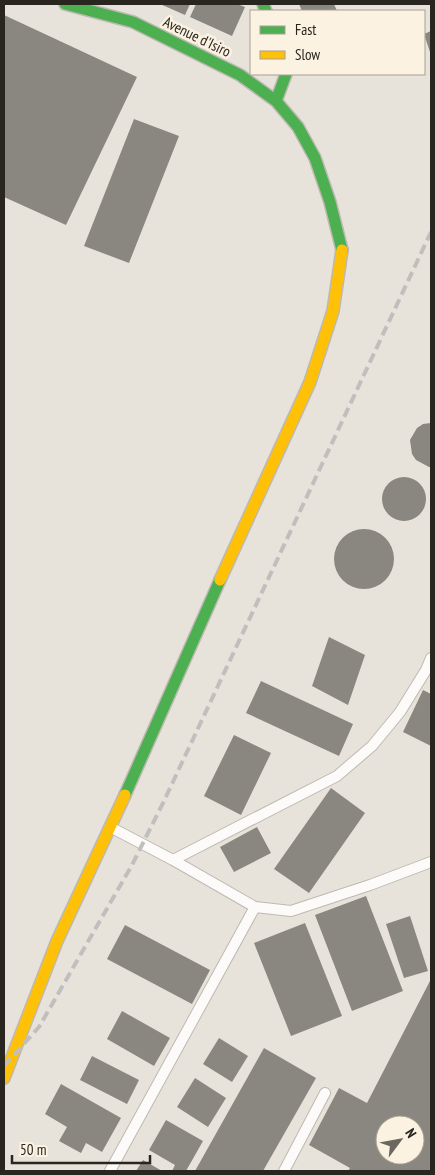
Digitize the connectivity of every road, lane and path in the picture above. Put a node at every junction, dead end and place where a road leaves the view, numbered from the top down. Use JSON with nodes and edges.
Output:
{"nodes":[{"id":1,"x":65,"y":4,"type":"edge"},
{"id":2,"x":286,"y":75,"type":"edge"},
{"id":3,"x":276,"y":101,"type":"junction"},
{"id":4,"x":431,"y":658,"type":"edge"},
{"id":5,"x":111,"y":827,"type":"junction"},
{"id":6,"x":173,"y":860,"type":"junction"},
{"id":7,"x":431,"y":862,"type":"edge"},
{"id":8,"x":254,"y":907,"type":"junction"},
{"id":9,"x":4,"y":1078,"type":"edge"},
{"id":10,"x":325,"y":1093,"type":"dead end"},
{"id":11,"x":110,"y":1171,"type":"edge"},
{"id":12,"x":284,"y":1171,"type":"edge"}],
"edges":[{"from":1,"to":3,"type":"main road","name":"Avenue d'Isiro"},
{"from":2,"to":3,"type":"main road"},
{"from":3,"to":5,"type":"main road","name":"Avenue d'Isiro"},
{"from":4,"to":6,"type":"lane"},
{"from":5,"to":6,"type":"lane"},
{"from":5,"to":9,"type":"main road","name":"Avenue d'Isiro"},
{"from":6,"to":8,"type":"lane"},
{"from":7,"to":8,"type":"lane"},
{"from":8,"to":11,"type":"lane"},
{"from":10,"to":12,"type":"lane"}]}
